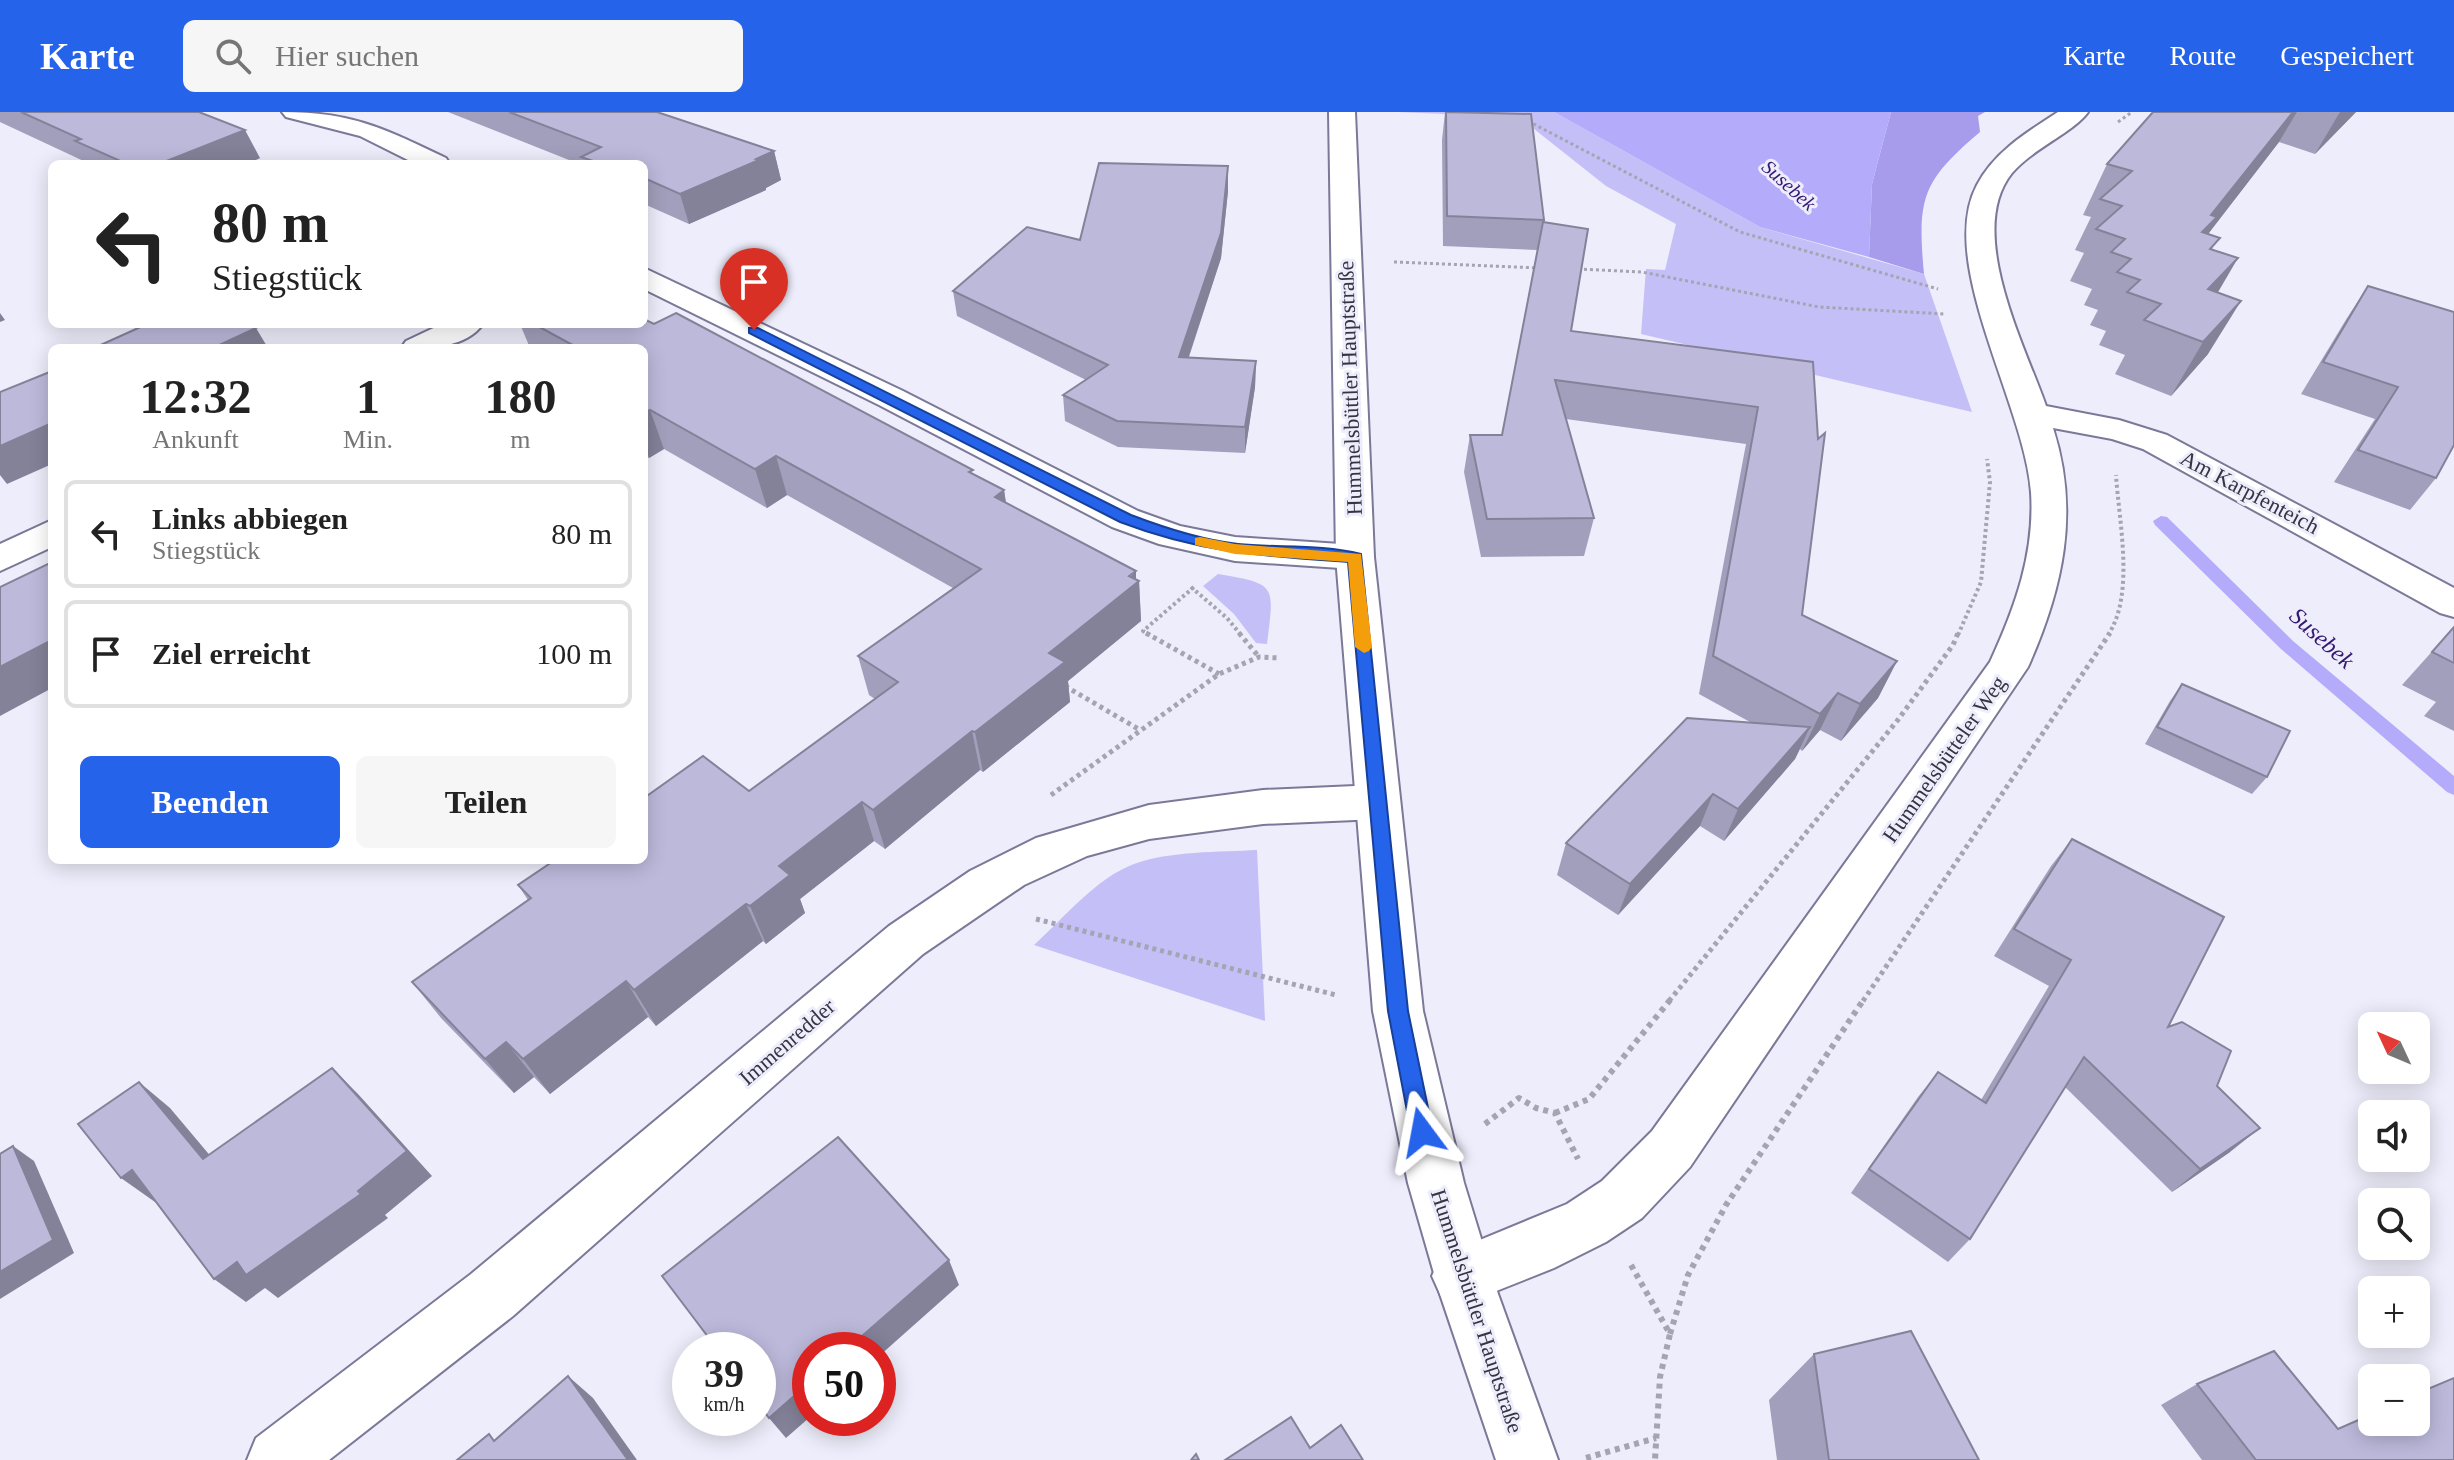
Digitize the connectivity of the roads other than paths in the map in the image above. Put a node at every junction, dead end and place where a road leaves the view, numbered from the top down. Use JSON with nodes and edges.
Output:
{"nodes":[{"id":1,"x":295,"y":112,"type":"edge"},
{"id":2,"x":1342,"y":112,"type":"edge"},
{"id":3,"x":2091,"y":121,"type":"edge"},
{"id":4,"x":429,"y":160,"type":"edge"},
{"id":5,"x":648,"y":279,"type":"edge"},
{"id":6,"x":459,"y":328,"type":"edge"},
{"id":7,"x":425,"y":344,"type":"edge"},
{"id":8,"x":2033,"y":414,"type":"junction"},
{"id":9,"x":48,"y":534,"type":"edge"},
{"id":10,"x":1355,"y":557,"type":"junction"},
{"id":11,"x":0,"y":559,"type":"edge"},
{"id":12,"x":2454,"y":604,"type":"edge"},
{"id":13,"x":1378,"y":802,"type":"junction"},
{"id":14,"x":1461,"y":1276,"type":"junction"},
{"id":15,"x":278,"y":1460,"type":"edge"},
{"id":16,"x":1527,"y":1460,"type":"edge"}],
"edges":[{"from":1,"to":4,"type":"street"},
{"from":2,"to":10,"type":"street","name":"Hummelsbüttler Hauptstraße"},
{"from":3,"to":8,"type":"street","name":"Hummelsbütteler Weg"},
{"from":5,"to":10,"type":"street"},
{"from":6,"to":7,"type":"street"},
{"from":8,"to":12,"type":"street","name":"Am Karpfenteich"},
{"from":8,"to":14,"type":"street","name":"Hummelsbütteler Weg"},
{"from":9,"to":11,"type":"street"},
{"from":10,"to":13,"type":"street","name":"Hummelsbüttler Hauptstraße"},
{"from":13,"to":14,"type":"street","name":"Hummelsbüttler Hauptstraße"},
{"from":13,"to":15,"type":"street","name":"Immenredder"},
{"from":14,"to":16,"type":"street","name":"Hummelsbüttler Hauptstraße"}]}
